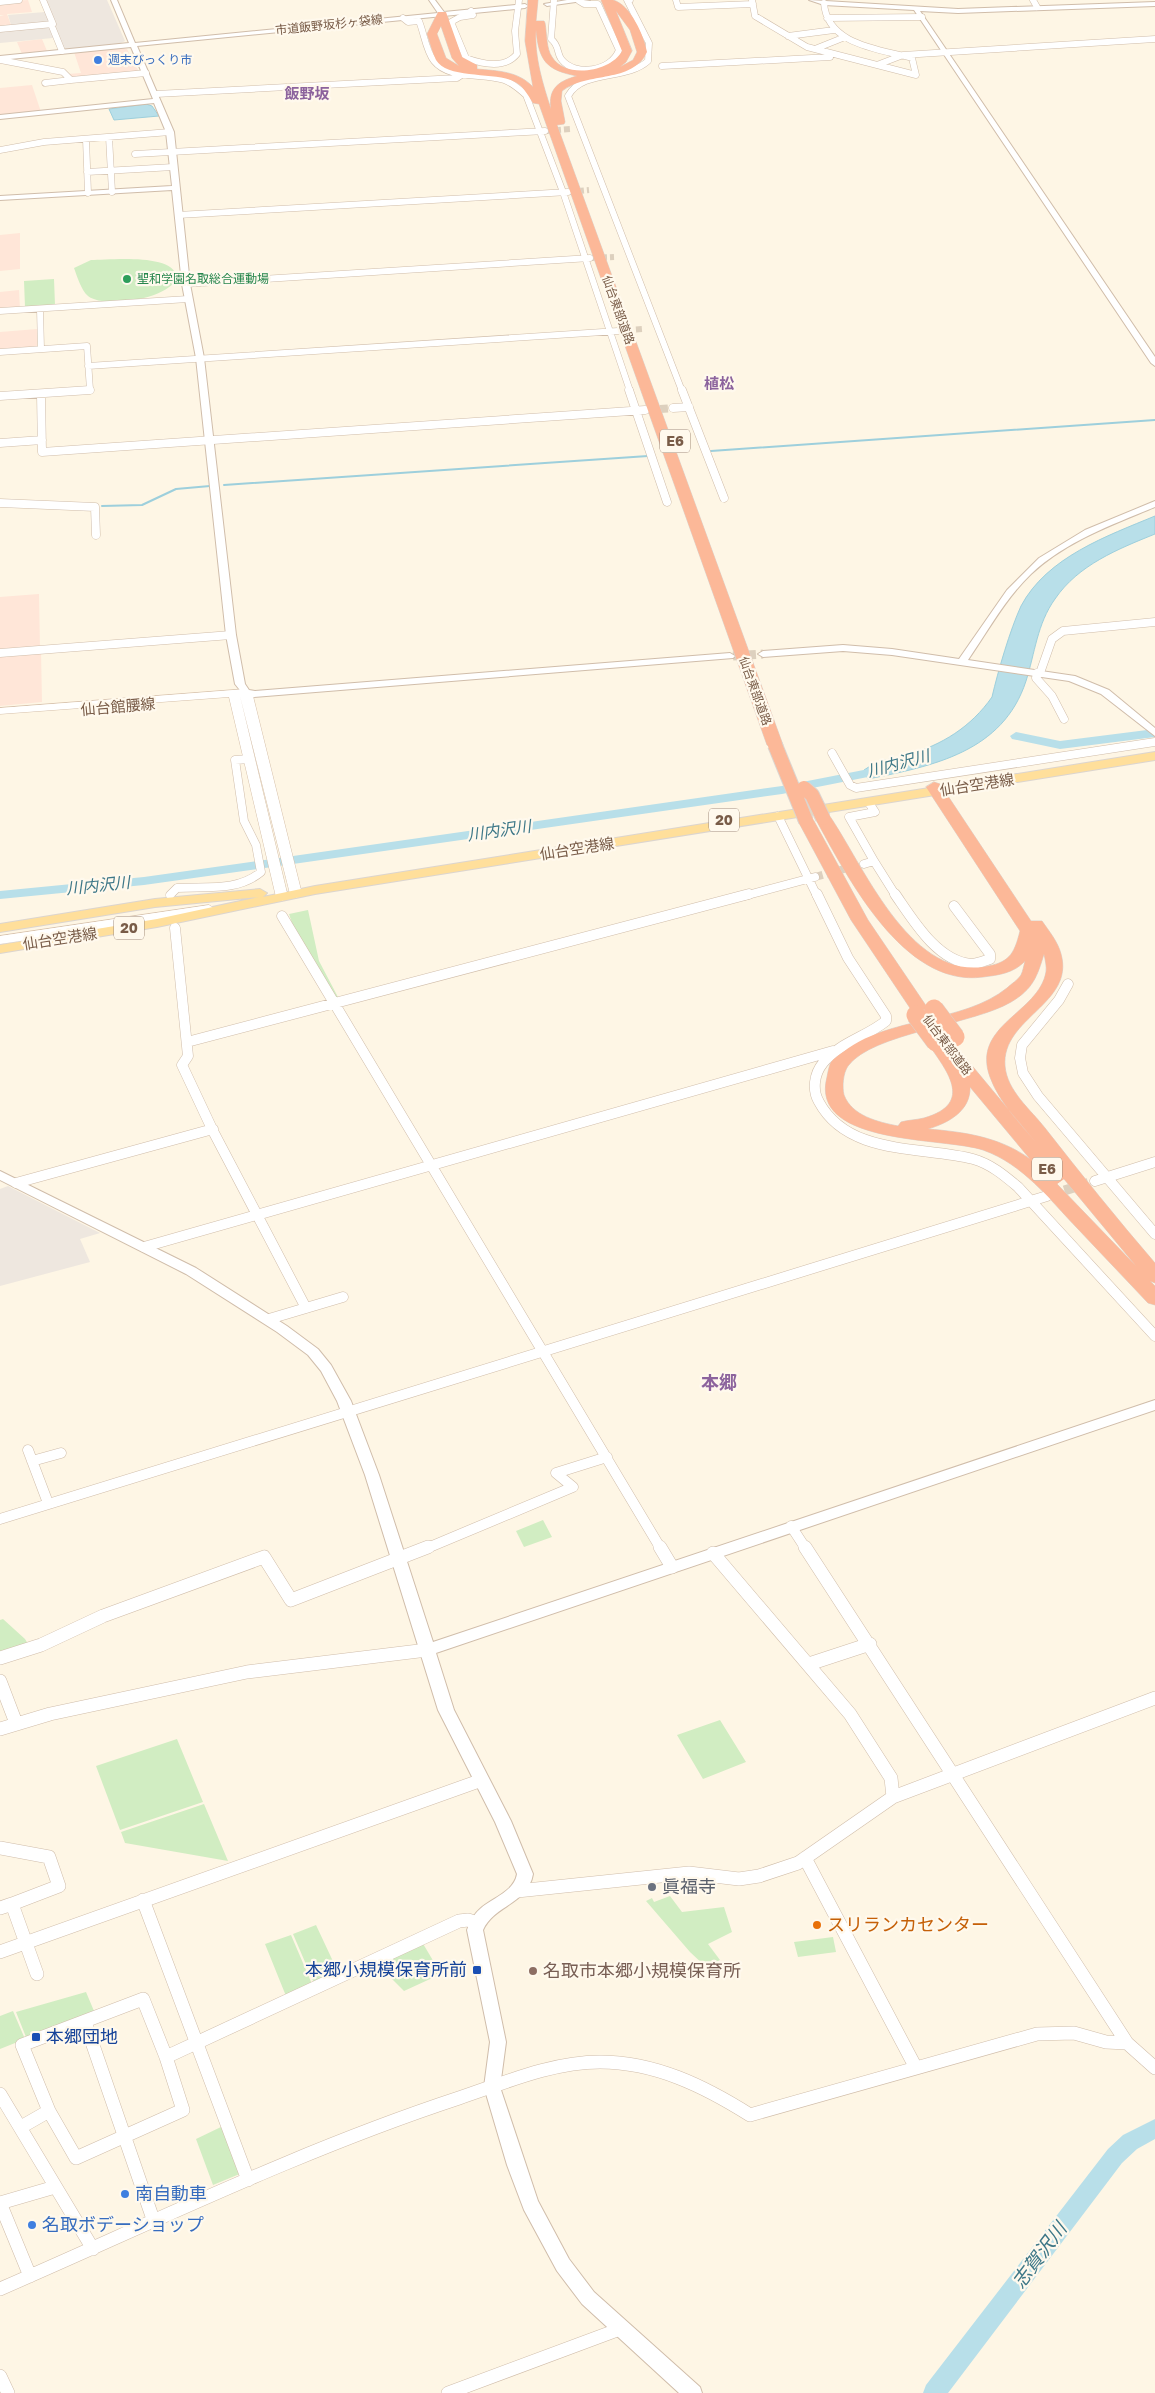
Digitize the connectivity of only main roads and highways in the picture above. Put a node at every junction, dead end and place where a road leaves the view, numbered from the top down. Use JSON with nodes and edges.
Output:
{"nodes":[{"id":1,"x":607,"y":0,"type":"edge"},
{"id":2,"x":549,"y":2,"type":"edge"},
{"id":3,"x":527,"y":6,"type":"edge"},
{"id":4,"x":560,"y":140,"type":"junction"},
{"id":5,"x":243,"y":693,"type":"junction"},
{"id":6,"x":0,"y":711,"type":"edge"},
{"id":7,"x":0,"y":716,"type":"edge"},
{"id":8,"x":780,"y":744,"type":"junction"},
{"id":9,"x":1155,"y":751,"type":"edge"},
{"id":10,"x":1155,"y":756,"type":"edge"},
{"id":11,"x":940,"y":789,"type":"junction"},
{"id":12,"x":816,"y":819,"type":"junction"},
{"id":13,"x":276,"y":843,"type":"junction"},
{"id":14,"x":288,"y":892,"type":"junction"},
{"id":15,"x":255,"y":898,"type":"junction"},
{"id":16,"x":0,"y":928,"type":"edge"},
{"id":17,"x":1028,"y":932,"type":"junction"},
{"id":18,"x":31,"y":933,"type":"junction"},
{"id":19,"x":0,"y":935,"type":"edge"},
{"id":20,"x":0,"y":940,"type":"edge"},
{"id":21,"x":1045,"y":941,"type":"junction"},
{"id":22,"x":0,"y":949,"type":"edge"},
{"id":23,"x":924,"y":1012,"type":"junction"},
{"id":24,"x":944,"y":1040,"type":"junction"},
{"id":25,"x":1104,"y":1217,"type":"junction"},
{"id":26,"x":1155,"y":1276,"type":"edge"},
{"id":27,"x":1155,"y":1296,"type":"edge"}],
"edges":[{"from":1,"to":3,"type":"highway"},
{"from":1,"to":4,"type":"highway"},
{"from":2,"to":3,"type":"highway","name":"仙台東部道路","number":"E6"},
{"from":3,"to":4,"type":"highway","name":"仙台東部道路","number":"E6"},
{"from":3,"to":4,"type":"highway"},
{"from":4,"to":8,"type":"highway","name":"仙台東部道路","number":"E6"},
{"from":5,"to":6,"type":"main road","name":"仙台館腰線"},
{"from":5,"to":7,"type":"main road","name":"仙台館腰線"},
{"from":5,"to":13,"type":"main road"},
{"from":5,"to":13,"type":"main road"},
{"from":8,"to":12,"type":"highway","name":"仙台東部道路","number":"E6","bridge":true},
{"from":8,"to":12,"type":"highway","name":"仙台東部道路","number":"E6","bridge":true},
{"from":9,"to":11,"type":"main road","name":"仙台空港線","number":"20"},
{"from":10,"to":11,"type":"main road","name":"仙台空港線","number":"20"},
{"from":11,"to":14,"type":"main road","name":"仙台空港線","number":"20"},
{"from":11,"to":14,"type":"main road","name":"仙台空港線","number":"20"},
{"from":11,"to":17,"type":"highway"},
{"from":11,"to":21,"type":"highway"},
{"from":12,"to":17,"type":"highway"},
{"from":12,"to":23,"type":"highway","name":"仙台東部道路","number":"E6"},
{"from":12,"to":23,"type":"highway","name":"仙台東部道路","number":"E6"},
{"from":13,"to":14,"type":"main road"},
{"from":13,"to":14,"type":"main road"},
{"from":14,"to":15,"type":"main road","name":"仙台空港線","number":"20"},
{"from":15,"to":16,"type":"main road","name":"仙台空港線","number":"20"},
{"from":15,"to":18,"type":"main road"},
{"from":15,"to":22,"type":"main road","name":"仙台空港線","number":"20"},
{"from":17,"to":27,"type":"highway"},
{"from":18,"to":19,"type":"main road"},
{"from":18,"to":20,"type":"main road"},
{"from":21,"to":24,"type":"highway"},
{"from":21,"to":25,"type":"highway"},
{"from":23,"to":24,"type":"highway","bridge":true},
{"from":24,"to":25,"type":"highway","name":"仙台東部道路","number":"E6"},
{"from":24,"to":27,"type":"highway","name":"仙台東部道路","number":"E6"},
{"from":25,"to":26,"type":"highway","name":"仙台東部道路","number":"E6"}]}
